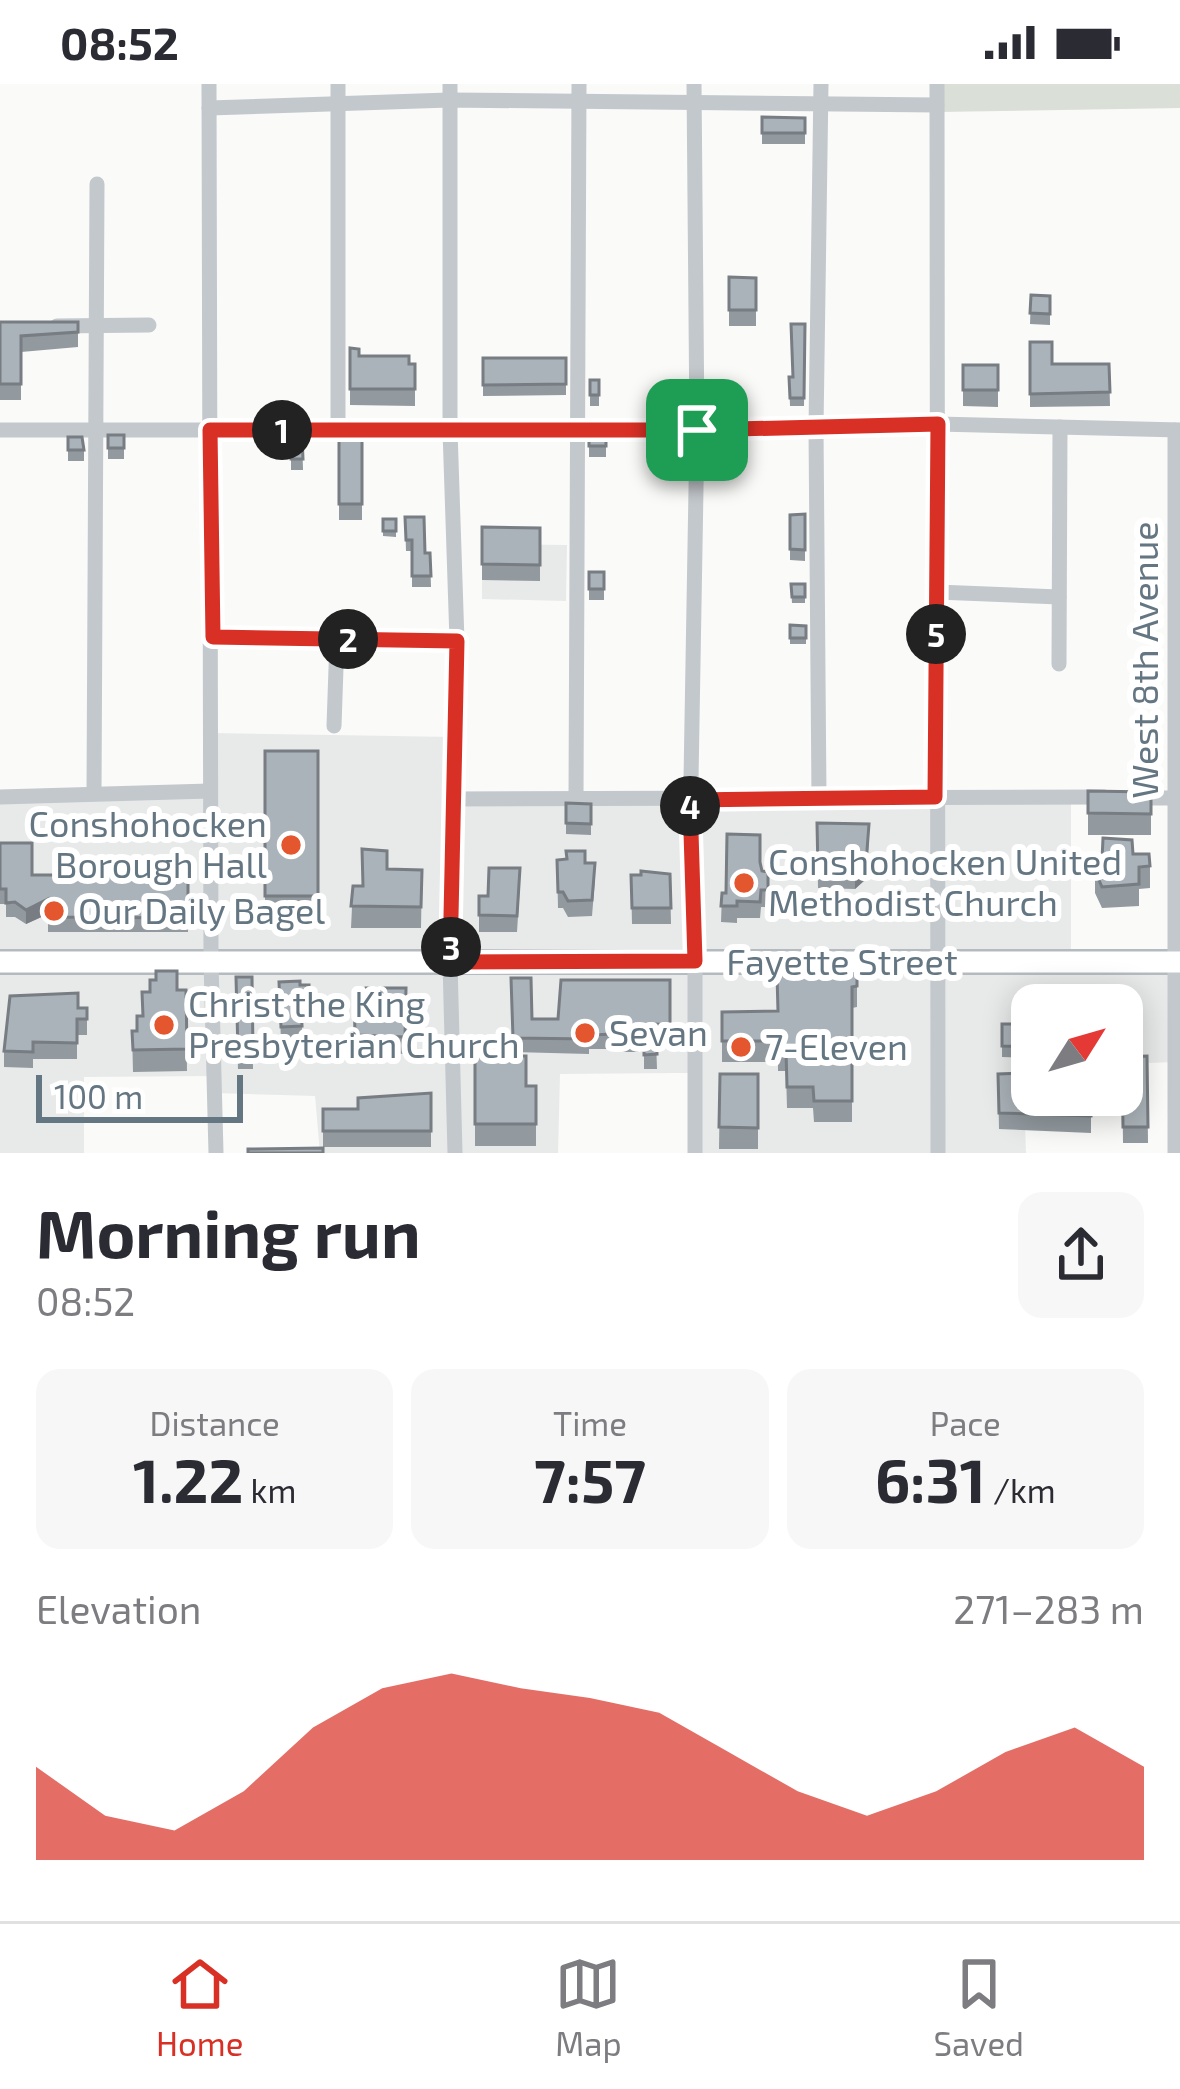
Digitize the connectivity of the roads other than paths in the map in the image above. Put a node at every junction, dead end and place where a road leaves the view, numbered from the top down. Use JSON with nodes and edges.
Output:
{"nodes":[{"id":1,"x":209,"y":84,"type":"edge"},
{"id":2,"x":338,"y":84,"type":"edge"},
{"id":3,"x":821,"y":84,"type":"edge"},
{"id":4,"x":938,"y":84,"type":"edge"},
{"id":5,"x":450,"y":92,"type":"edge"},
{"id":6,"x":579,"y":92,"type":"edge"},
{"id":7,"x":694,"y":93,"type":"edge"},
{"id":8,"x":821,"y":103,"type":"junction"},
{"id":9,"x":338,"y":104,"type":"junction"},
{"id":10,"x":938,"y":105,"type":"junction"},
{"id":11,"x":209,"y":108,"type":"junction"},
{"id":12,"x":97,"y":184,"type":"dead end"},
{"id":13,"x":148,"y":325,"type":"dead end"},
{"id":14,"x":48,"y":326,"type":"edge"},
{"id":15,"x":96,"y":326,"type":"junction"},
{"id":16,"x":938,"y":424,"type":"junction"},
{"id":17,"x":1060,"y":427,"type":"junction"},
{"id":18,"x":816,"y":428,"type":"junction"},
{"id":19,"x":0,"y":430,"type":"edge"},
{"id":20,"x":94,"y":430,"type":"junction"},
{"id":21,"x":210,"y":430,"type":"junction"},
{"id":22,"x":338,"y":430,"type":"junction"},
{"id":23,"x":449,"y":430,"type":"junction"},
{"id":24,"x":580,"y":430,"type":"junction"},
{"id":25,"x":697,"y":430,"type":"junction"},
{"id":26,"x":1177,"y":430,"type":"edge"},
{"id":27,"x":937,"y":592,"type":"junction"},
{"id":28,"x":1060,"y":597,"type":"junction"},
{"id":29,"x":213,"y":637,"type":"junction"},
{"id":30,"x":337,"y":639,"type":"junction"},
{"id":31,"x":457,"y":641,"type":"junction"},
{"id":32,"x":1059,"y":664,"type":"dead end"},
{"id":33,"x":334,"y":726,"type":"dead end"},
{"id":34,"x":210,"y":791,"type":"junction"},
{"id":35,"x":94,"y":793,"type":"junction"},
{"id":36,"x":0,"y":797,"type":"edge"},
{"id":37,"x":935,"y":797,"type":"junction"},
{"id":38,"x":819,"y":798,"type":"junction"},
{"id":39,"x":1178,"y":798,"type":"edge"},
{"id":40,"x":453,"y":799,"type":"junction"},
{"id":41,"x":577,"y":800,"type":"junction"},
{"id":42,"x":690,"y":800,"type":"junction"},
{"id":43,"x":695,"y":961,"type":"junction"},
{"id":44,"x":0,"y":962,"type":"edge"},
{"id":45,"x":211,"y":962,"type":"junction"},
{"id":46,"x":450,"y":962,"type":"junction"},
{"id":47,"x":1178,"y":962,"type":"edge"},
{"id":48,"x":938,"y":963,"type":"junction"},
{"id":49,"x":215,"y":1153,"type":"edge"},
{"id":50,"x":455,"y":1153,"type":"edge"},
{"id":51,"x":695,"y":1153,"type":"edge"},
{"id":52,"x":938,"y":1153,"type":"edge"},
{"id":53,"x":1175,"y":1153,"type":"edge"}],
"edges":[{"from":1,"to":11,"type":"street"},
{"from":2,"to":9,"type":"street"},
{"from":3,"to":8,"type":"street"},
{"from":4,"to":10,"type":"street"},
{"from":5,"to":6,"type":"street"},
{"from":5,"to":9,"type":"street"},
{"from":5,"to":23,"type":"street"},
{"from":6,"to":7,"type":"street"},
{"from":6,"to":24,"type":"street"},
{"from":7,"to":8,"type":"street"},
{"from":7,"to":25,"type":"street"},
{"from":8,"to":10,"type":"street"},
{"from":8,"to":18,"type":"street"},
{"from":9,"to":11,"type":"street"},
{"from":9,"to":22,"type":"street"},
{"from":10,"to":16,"type":"street"},
{"from":11,"to":21,"type":"street"},
{"from":12,"to":15,"type":"street"},
{"from":13,"to":15,"type":"street"},
{"from":14,"to":15,"type":"street"},
{"from":15,"to":20,"type":"street"},
{"from":16,"to":17,"type":"street"},
{"from":16,"to":18,"type":"street"},
{"from":16,"to":27,"type":"street"},
{"from":17,"to":26,"type":"street"},
{"from":17,"to":28,"type":"street"},
{"from":18,"to":25,"type":"street"},
{"from":18,"to":38,"type":"street"},
{"from":19,"to":20,"type":"street"},
{"from":20,"to":21,"type":"street"},
{"from":20,"to":35,"type":"street"},
{"from":21,"to":22,"type":"street"},
{"from":21,"to":29,"type":"street"},
{"from":22,"to":23,"type":"street"},
{"from":23,"to":24,"type":"street"},
{"from":23,"to":31,"type":"street"},
{"from":24,"to":25,"type":"street"},
{"from":24,"to":41,"type":"street"},
{"from":25,"to":42,"type":"street"},
{"from":26,"to":39,"type":"street","name":"West 8th Avenue"},
{"from":27,"to":28,"type":"street"},
{"from":27,"to":37,"type":"street"},
{"from":28,"to":32,"type":"street"},
{"from":29,"to":30,"type":"street"},
{"from":29,"to":34,"type":"street"},
{"from":30,"to":31,"type":"street"},
{"from":30,"to":33,"type":"street"},
{"from":31,"to":40,"type":"street"},
{"from":34,"to":35,"type":"street"},
{"from":34,"to":45,"type":"street"},
{"from":35,"to":36,"type":"street"},
{"from":37,"to":38,"type":"street"},
{"from":37,"to":39,"type":"street"},
{"from":37,"to":48,"type":"street"},
{"from":38,"to":42,"type":"street"},
{"from":39,"to":47,"type":"street","name":"West 8th Avenue"},
{"from":40,"to":41,"type":"street"},
{"from":40,"to":46,"type":"street"},
{"from":41,"to":42,"type":"street"},
{"from":42,"to":43,"type":"street"},
{"from":43,"to":46,"type":"main road","name":"Fayette Street"},
{"from":43,"to":48,"type":"main road","name":"Fayette Street"},
{"from":43,"to":51,"type":"street"},
{"from":44,"to":45,"type":"main road","name":"Fayette Street"},
{"from":45,"to":46,"type":"main road","name":"Fayette Street"},
{"from":45,"to":49,"type":"street"},
{"from":46,"to":50,"type":"street"},
{"from":47,"to":48,"type":"main road","name":"Fayette Street"},
{"from":47,"to":53,"type":"street","name":"West 8th Avenue"},
{"from":48,"to":52,"type":"street"}]}
